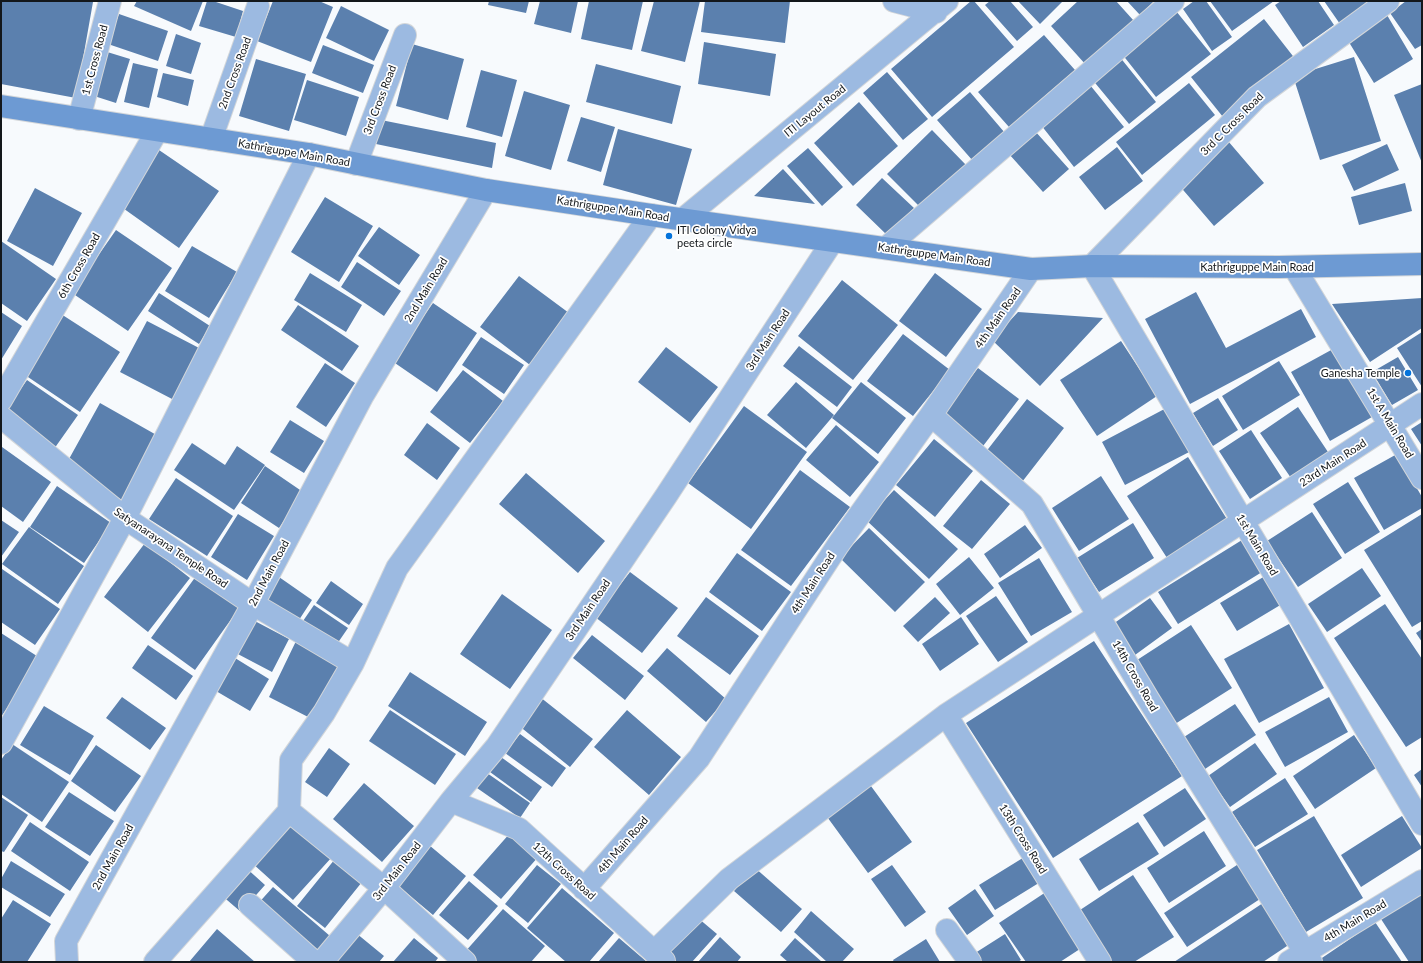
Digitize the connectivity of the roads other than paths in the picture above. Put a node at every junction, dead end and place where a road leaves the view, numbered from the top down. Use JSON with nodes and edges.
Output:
{"nodes":[{"id":1,"x":110,"y":1,"type":"edge"},
{"id":2,"x":894,"y":1,"type":"edge"},
{"id":3,"x":1173,"y":1,"type":"edge"},
{"id":4,"x":1388,"y":1,"type":"edge"},
{"id":5,"x":258,"y":6,"type":"dead end"},
{"id":6,"x":941,"y":6,"type":"edge"},
{"id":7,"x":405,"y":35,"type":"dead end"},
{"id":8,"x":1,"y":106,"type":"edge"},
{"id":9,"x":79,"y":118,"type":"junction"},
{"id":10,"x":157,"y":131,"type":"junction"},
{"id":11,"x":211,"y":139,"type":"junction"},
{"id":12,"x":309,"y":154,"type":"junction"},
{"id":13,"x":356,"y":164,"type":"junction"},
{"id":14,"x":486,"y":190,"type":"junction"},
{"id":15,"x":651,"y":215,"type":"junction"},
{"id":16,"x":682,"y":220,"type":"junction"},
{"id":17,"x":832,"y":242,"type":"junction"},
{"id":18,"x":887,"y":247,"type":"junction"},
{"id":19,"x":1422,"y":264,"type":"edge"},
{"id":20,"x":1092,"y":266,"type":"junction"},
{"id":21,"x":1294,"y":267,"type":"junction"},
{"id":22,"x":1031,"y":269,"type":"junction"},
{"id":23,"x":1,"y":400,"type":"edge"},
{"id":24,"x":1422,"y":404,"type":"edge"},
{"id":25,"x":931,"y":415,"type":"junction"},
{"id":26,"x":1,"y":417,"type":"edge"},
{"id":27,"x":1391,"y":424,"type":"junction"},
{"id":28,"x":1422,"y":478,"type":"edge"},
{"id":29,"x":125,"y":518,"type":"junction"},
{"id":30,"x":1243,"y":521,"type":"junction"},
{"id":31,"x":253,"y":604,"type":"junction"},
{"id":32,"x":1100,"y":615,"type":"junction"},
{"id":33,"x":353,"y":663,"type":"junction"},
{"id":34,"x":946,"y":715,"type":"junction"},
{"id":35,"x":1,"y":743,"type":"edge"},
{"id":36,"x":451,"y":801,"type":"junction"},
{"id":37,"x":290,"y":811,"type":"junction"},
{"id":38,"x":1422,"y":824,"type":"edge"},
{"id":39,"x":1422,"y":881,"type":"edge"},
{"id":40,"x":384,"y":888,"type":"junction"},
{"id":41,"x":584,"y":889,"type":"junction"},
{"id":42,"x":250,"y":905,"type":"dead end"},
{"id":43,"x":947,"y":930,"type":"dead end"},
{"id":44,"x":659,"y":957,"type":"edge"},
{"id":45,"x":1301,"y":959,"type":"edge"},
{"id":46,"x":67,"y":962,"type":"edge"},
{"id":47,"x":155,"y":962,"type":"edge"},
{"id":48,"x":314,"y":962,"type":"edge"},
{"id":49,"x":322,"y":962,"type":"edge"},
{"id":50,"x":465,"y":962,"type":"edge"},
{"id":51,"x":970,"y":962,"type":"edge"},
{"id":52,"x":1100,"y":962,"type":"edge"}],
"edges":[{"from":1,"to":9,"type":"street","name":"1st Cross Road"},
{"from":2,"to":6,"type":"street"},
{"from":3,"to":18,"type":"street"},
{"from":4,"to":20,"type":"street","name":"3rd C Cross Road"},
{"from":5,"to":11,"type":"street","name":"2nd Cross Road"},
{"from":6,"to":16,"type":"street","name":"ITI Layout Road"},
{"from":7,"to":13,"type":"street","name":"3rd Cross Road"},
{"from":8,"to":9,"type":"main road","name":"Kathriguppe Main Road"},
{"from":9,"to":10,"type":"main road","name":"Kathriguppe Main Road"},
{"from":10,"to":11,"type":"main road","name":"Kathriguppe Main Road"},
{"from":10,"to":23,"type":"street","name":"6th Cross Road"},
{"from":11,"to":12,"type":"main road","name":"Kathriguppe Main Road"},
{"from":12,"to":13,"type":"main road","name":"Kathriguppe Main Road"},
{"from":12,"to":29,"type":"street"},
{"from":13,"to":14,"type":"main road","name":"Kathriguppe Main Road"},
{"from":14,"to":15,"type":"main road","name":"Kathriguppe Main Road"},
{"from":14,"to":31,"type":"street","name":"2nd Main Road"},
{"from":15,"to":16,"type":"main road","name":"Kathriguppe Main Road"},
{"from":15,"to":33,"type":"street"},
{"from":16,"to":17,"type":"main road","name":"Kathriguppe Main Road"},
{"from":17,"to":18,"type":"main road","name":"Kathriguppe Main Road"},
{"from":17,"to":36,"type":"street","name":"3rd Main Road"},
{"from":18,"to":22,"type":"main road","name":"Kathriguppe Main Road"},
{"from":19,"to":21,"type":"main road","name":"Kathriguppe Main Road"},
{"from":20,"to":21,"type":"main road","name":"Kathriguppe Main Road"},
{"from":20,"to":22,"type":"main road","name":"Kathriguppe Main Road"},
{"from":20,"to":30,"type":"street","name":"1st Main Road"},
{"from":21,"to":27,"type":"street","name":"1st A Main Road"},
{"from":22,"to":25,"type":"street","name":"4th Main Road"},
{"from":24,"to":27,"type":"street","name":"23rd Main Road"},
{"from":25,"to":32,"type":"street","name":"14th Cross Road"},
{"from":25,"to":41,"type":"street","name":"4th Main Road"},
{"from":26,"to":29,"type":"street","name":"Satyanarayana Temple Road"},
{"from":27,"to":28,"type":"street","name":"1st A Main Road"},
{"from":27,"to":30,"type":"street","name":"23rd Main Road"},
{"from":29,"to":31,"type":"street","name":"Satyanarayana Temple Road"},
{"from":29,"to":35,"type":"street"},
{"from":30,"to":32,"type":"street","name":"23rd Main Road"},
{"from":30,"to":38,"type":"street","name":"1st Main Road"},
{"from":31,"to":33,"type":"street","name":"Satyanarayana Temple Road"},
{"from":31,"to":46,"type":"street","name":"2nd Main Road"},
{"from":32,"to":34,"type":"street","name":"23rd Main Road"},
{"from":32,"to":45,"type":"street","name":"14th Cross Road"},
{"from":33,"to":37,"type":"street"},
{"from":34,"to":44,"type":"street","name":"23rd Main Road"},
{"from":34,"to":52,"type":"street","name":"13th Cross Road"},
{"from":36,"to":40,"type":"street","name":"3rd Main Road"},
{"from":36,"to":41,"type":"street","name":"12th Cross Road"},
{"from":37,"to":40,"type":"street"},
{"from":37,"to":47,"type":"street"},
{"from":39,"to":45,"type":"street","name":"4th Main Road"},
{"from":40,"to":49,"type":"street","name":"3rd Main Road"},
{"from":40,"to":50,"type":"street"},
{"from":41,"to":44,"type":"street","name":"12th Cross Road"},
{"from":42,"to":48,"type":"street"},
{"from":43,"to":51,"type":"street"}]}
